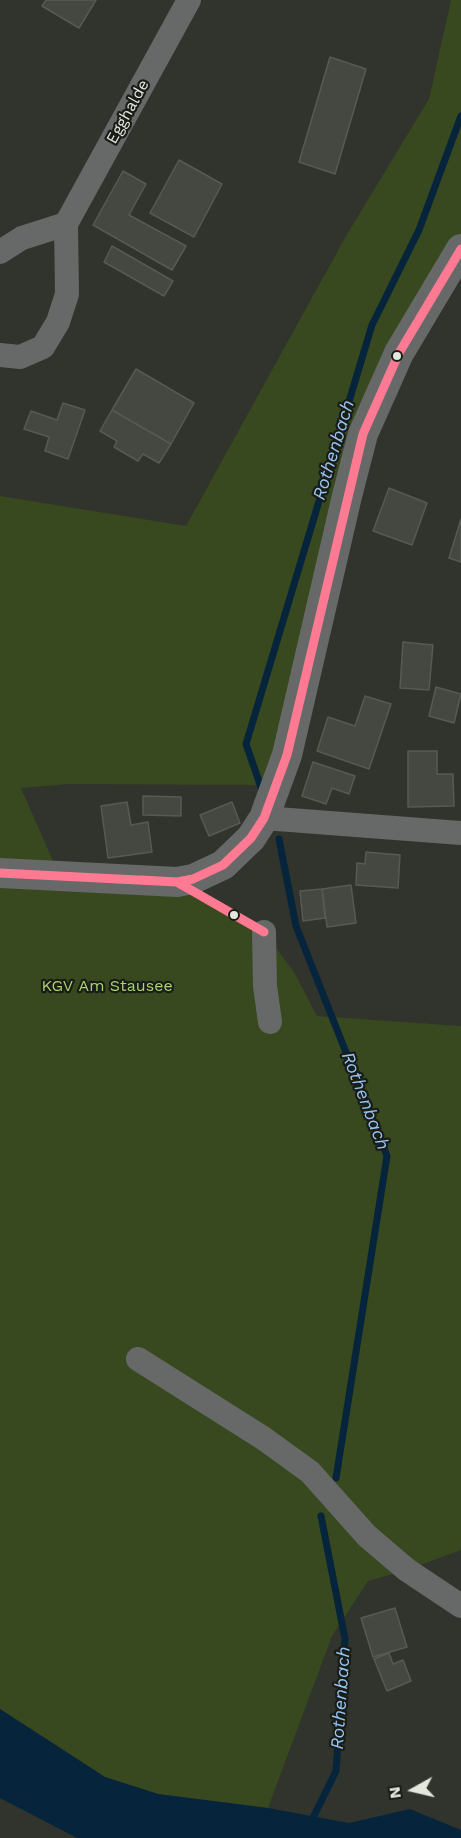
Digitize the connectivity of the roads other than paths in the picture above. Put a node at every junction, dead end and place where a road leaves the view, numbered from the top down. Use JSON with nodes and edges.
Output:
{"nodes":[{"id":1,"x":189,"y":0,"type":"edge"},
{"id":2,"x":66,"y":224,"type":"junction"},
{"id":3,"x":461,"y":249,"type":"edge"},
{"id":4,"x":0,"y":252,"type":"edge"},
{"id":5,"x":0,"y":355,"type":"edge"},
{"id":6,"x":264,"y":818,"type":"junction"},
{"id":7,"x":461,"y":833,"type":"edge"},
{"id":8,"x":0,"y":873,"type":"edge"},
{"id":9,"x":264,"y":932,"type":"dead end"},
{"id":10,"x":270,"y":1022,"type":"dead end"},
{"id":11,"x":138,"y":1359,"type":"dead end"},
{"id":12,"x":461,"y":1606,"type":"edge"}],
"edges":[{"from":1,"to":2,"type":"street","name":"Egghalde"},
{"from":2,"to":4,"type":"street"},
{"from":2,"to":5,"type":"street","name":"Egghalde"},
{"from":3,"to":6,"type":"street"},
{"from":6,"to":7,"type":"street"},
{"from":6,"to":8,"type":"street"},
{"from":9,"to":10,"type":"street"},
{"from":11,"to":12,"type":"street"}]}
